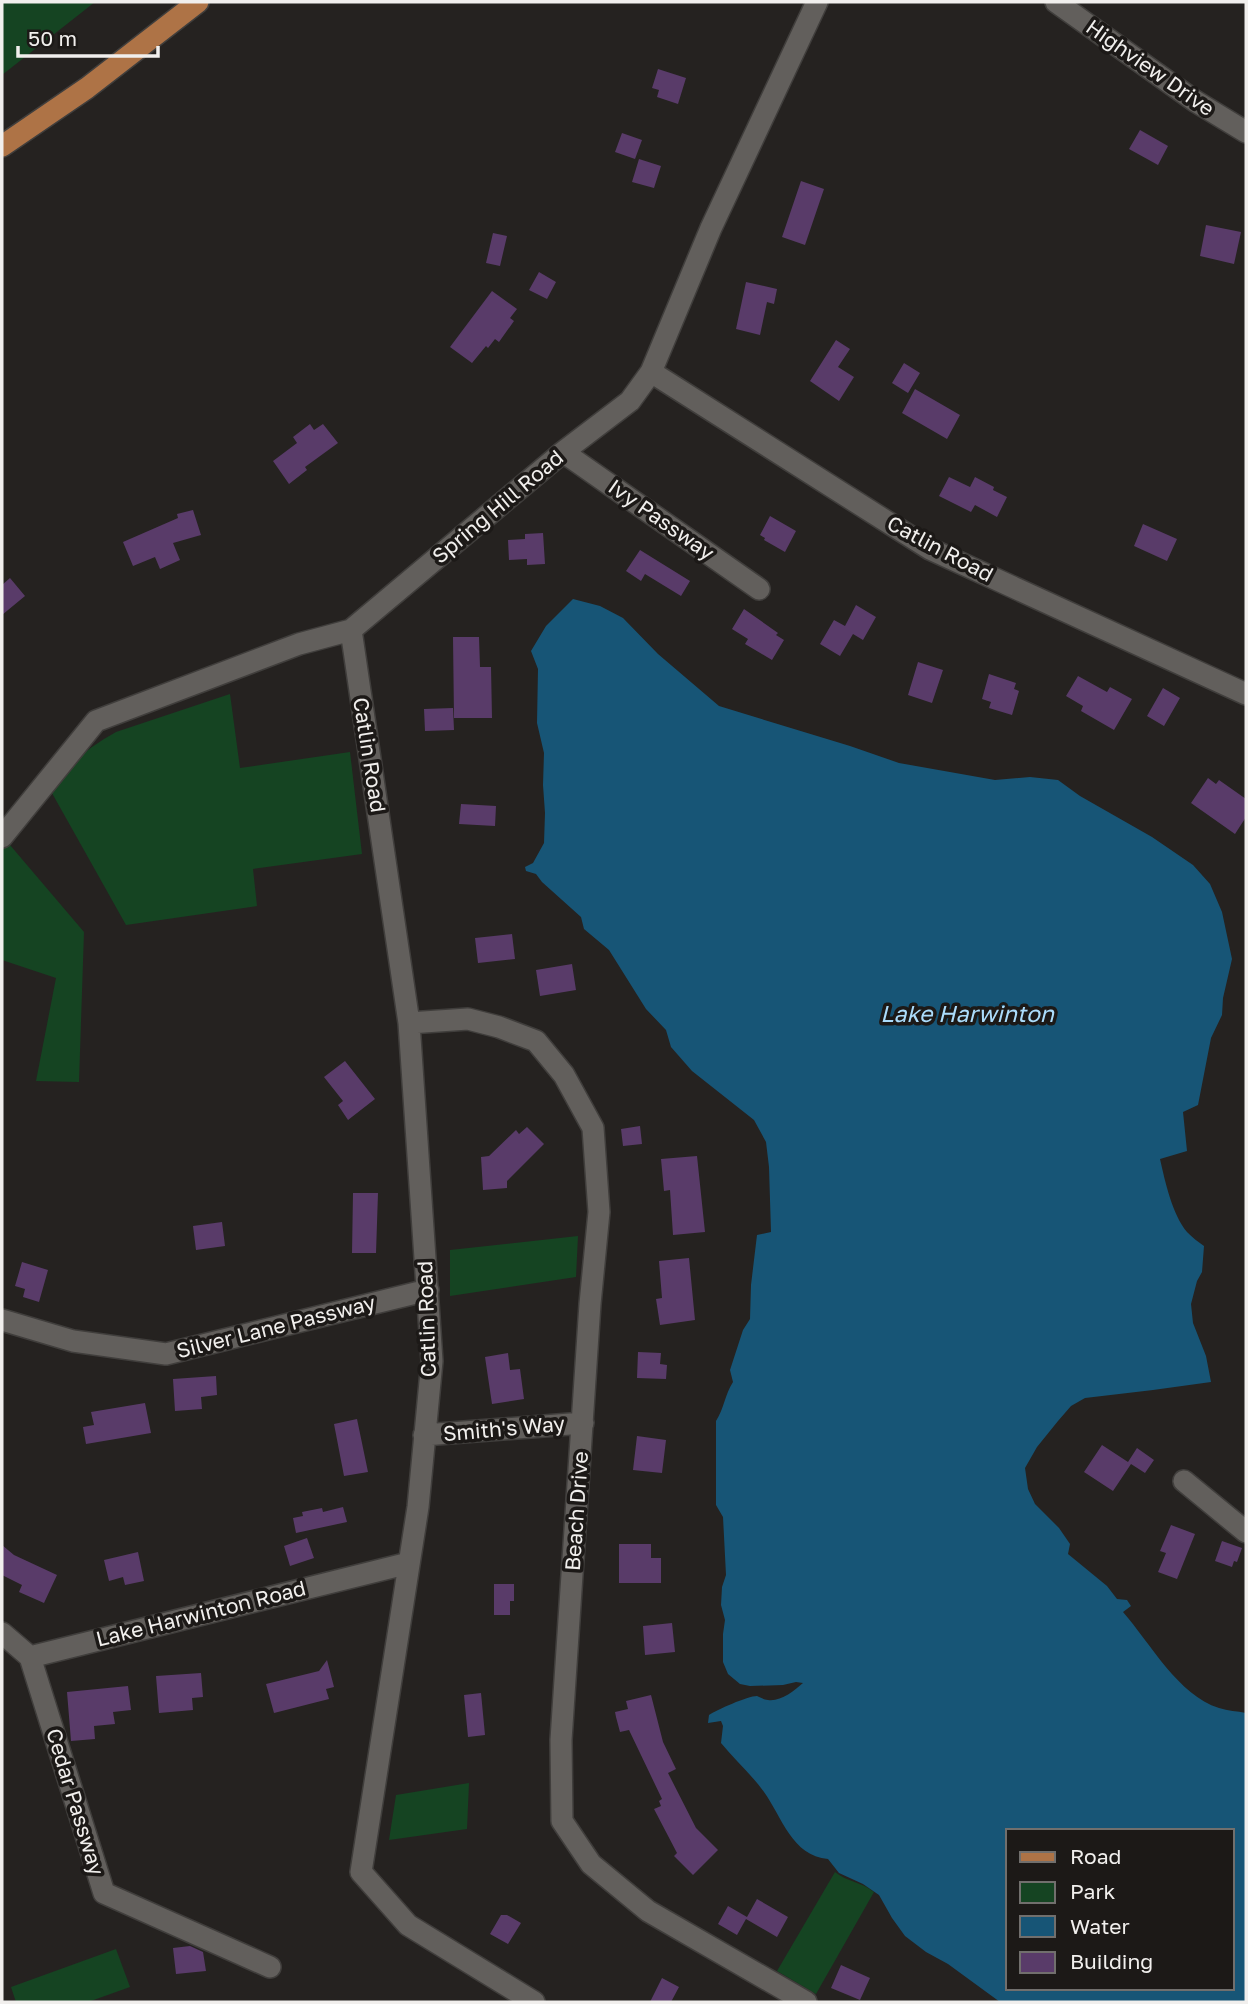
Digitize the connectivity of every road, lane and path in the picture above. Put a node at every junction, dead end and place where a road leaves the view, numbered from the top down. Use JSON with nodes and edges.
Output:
{"nodes":[{"id":1,"x":198,"y":2,"type":"edge"},
{"id":2,"x":817,"y":2,"type":"edge"},
{"id":3,"x":1056,"y":2,"type":"edge"},
{"id":4,"x":1246,"y":131,"type":"edge"},
{"id":5,"x":2,"y":146,"type":"edge"},
{"id":6,"x":651,"y":372,"type":"junction"},
{"id":7,"x":563,"y":452,"type":"junction"},
{"id":8,"x":759,"y":589,"type":"dead end"},
{"id":9,"x":351,"y":630,"type":"junction"},
{"id":10,"x":1246,"y":694,"type":"edge"},
{"id":11,"x":2,"y":837,"type":"edge"},
{"id":12,"x":410,"y":1023,"type":"junction"},
{"id":13,"x":428,"y":1290,"type":"junction"},
{"id":14,"x":2,"y":1321,"type":"edge"},
{"id":15,"x":583,"y":1423,"type":"junction"},
{"id":16,"x":424,"y":1435,"type":"junction"},
{"id":17,"x":1184,"y":1481,"type":"dead end"},
{"id":18,"x":1246,"y":1532,"type":"edge"},
{"id":19,"x":409,"y":1563,"type":"junction"},
{"id":20,"x":2,"y":1633,"type":"edge"},
{"id":21,"x":30,"y":1657,"type":"junction"},
{"id":22,"x":270,"y":1967,"type":"dead end"},
{"id":23,"x":534,"y":2002,"type":"edge"},
{"id":24,"x":806,"y":2002,"type":"edge"}],
"edges":[{"from":1,"to":5,"type":"main road"},
{"from":2,"to":6,"type":"street","name":"Spring Hill Road"},
{"from":3,"to":4,"type":"street","name":"Highview Drive"},
{"from":6,"to":7,"type":"street","name":"Spring Hill Road"},
{"from":6,"to":10,"type":"street","name":"Catlin Road"},
{"from":7,"to":8,"type":"street","name":"Ivy Passway"},
{"from":7,"to":9,"type":"street","name":"Spring Hill Road"},
{"from":9,"to":11,"type":"street","name":"Spring Hill Road"},
{"from":9,"to":12,"type":"street","name":"Catlin Road"},
{"from":12,"to":13,"type":"street","name":"Catlin Road"},
{"from":12,"to":15,"type":"street","name":"Beach Drive"},
{"from":13,"to":14,"type":"street","name":"Silver Lane Passway"},
{"from":13,"to":16,"type":"street","name":"Catlin Road"},
{"from":15,"to":16,"type":"street","name":"Smith's Way"},
{"from":15,"to":24,"type":"street","name":"Beach Drive"},
{"from":16,"to":19,"type":"street","name":"Catlin Road"},
{"from":17,"to":18,"type":"street"},
{"from":19,"to":21,"type":"street","name":"Lake Harwinton Road"},
{"from":19,"to":23,"type":"street","name":"Catlin Road"},
{"from":20,"to":21,"type":"street"},
{"from":21,"to":22,"type":"street","name":"Cedar Passway"}]}
